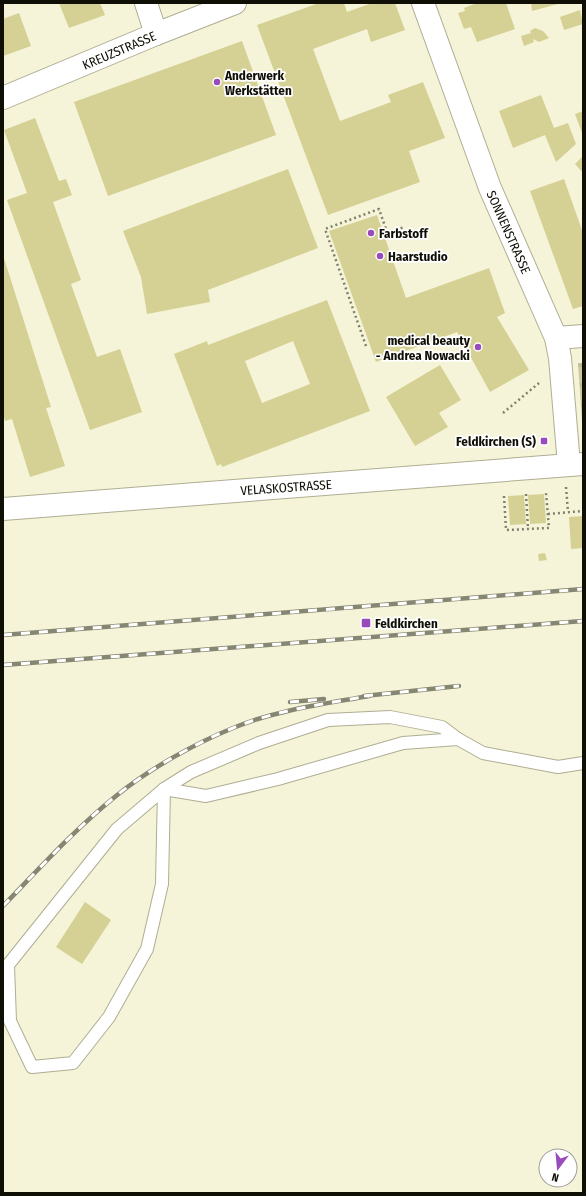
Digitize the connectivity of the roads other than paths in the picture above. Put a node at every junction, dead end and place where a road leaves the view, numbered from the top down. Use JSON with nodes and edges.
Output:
{"nodes":[{"id":1,"x":146,"y":3,"type":"edge"},
{"id":2,"x":236,"y":3,"type":"edge"},
{"id":3,"x":423,"y":3,"type":"edge"},
{"id":4,"x":156,"y":34,"type":"junction"},
{"id":5,"x":3,"y":98,"type":"edge"},
{"id":6,"x":583,"y":336,"type":"edge"},
{"id":7,"x":556,"y":338,"type":"junction"},
{"id":8,"x":576,"y":465,"type":"edge"},
{"id":9,"x":3,"y":509,"type":"edge"},
{"id":10,"x":458,"y":739,"type":"junction"},
{"id":11,"x":583,"y":764,"type":"edge"},
{"id":12,"x":164,"y":789,"type":"junction"}],
"edges":[{"from":1,"to":4,"type":"street"},
{"from":2,"to":4,"type":"street","name":"KREUZSTRASSE"},
{"from":3,"to":7,"type":"street","name":"SONNENSTRASSE"},
{"from":4,"to":5,"type":"street","name":"KREUZSTRASSE"},
{"from":6,"to":7,"type":"street"},
{"from":7,"to":8,"type":"street","name":"SONNENSTRASSE"},
{"from":8,"to":9,"type":"street","name":"VELASKOSTRASSE"},
{"from":10,"to":11,"type":"lane"},
{"from":10,"to":12,"type":"lane"},
{"from":10,"to":12,"type":"lane"},
{"from":12,"to":12,"type":"lane"}]}
